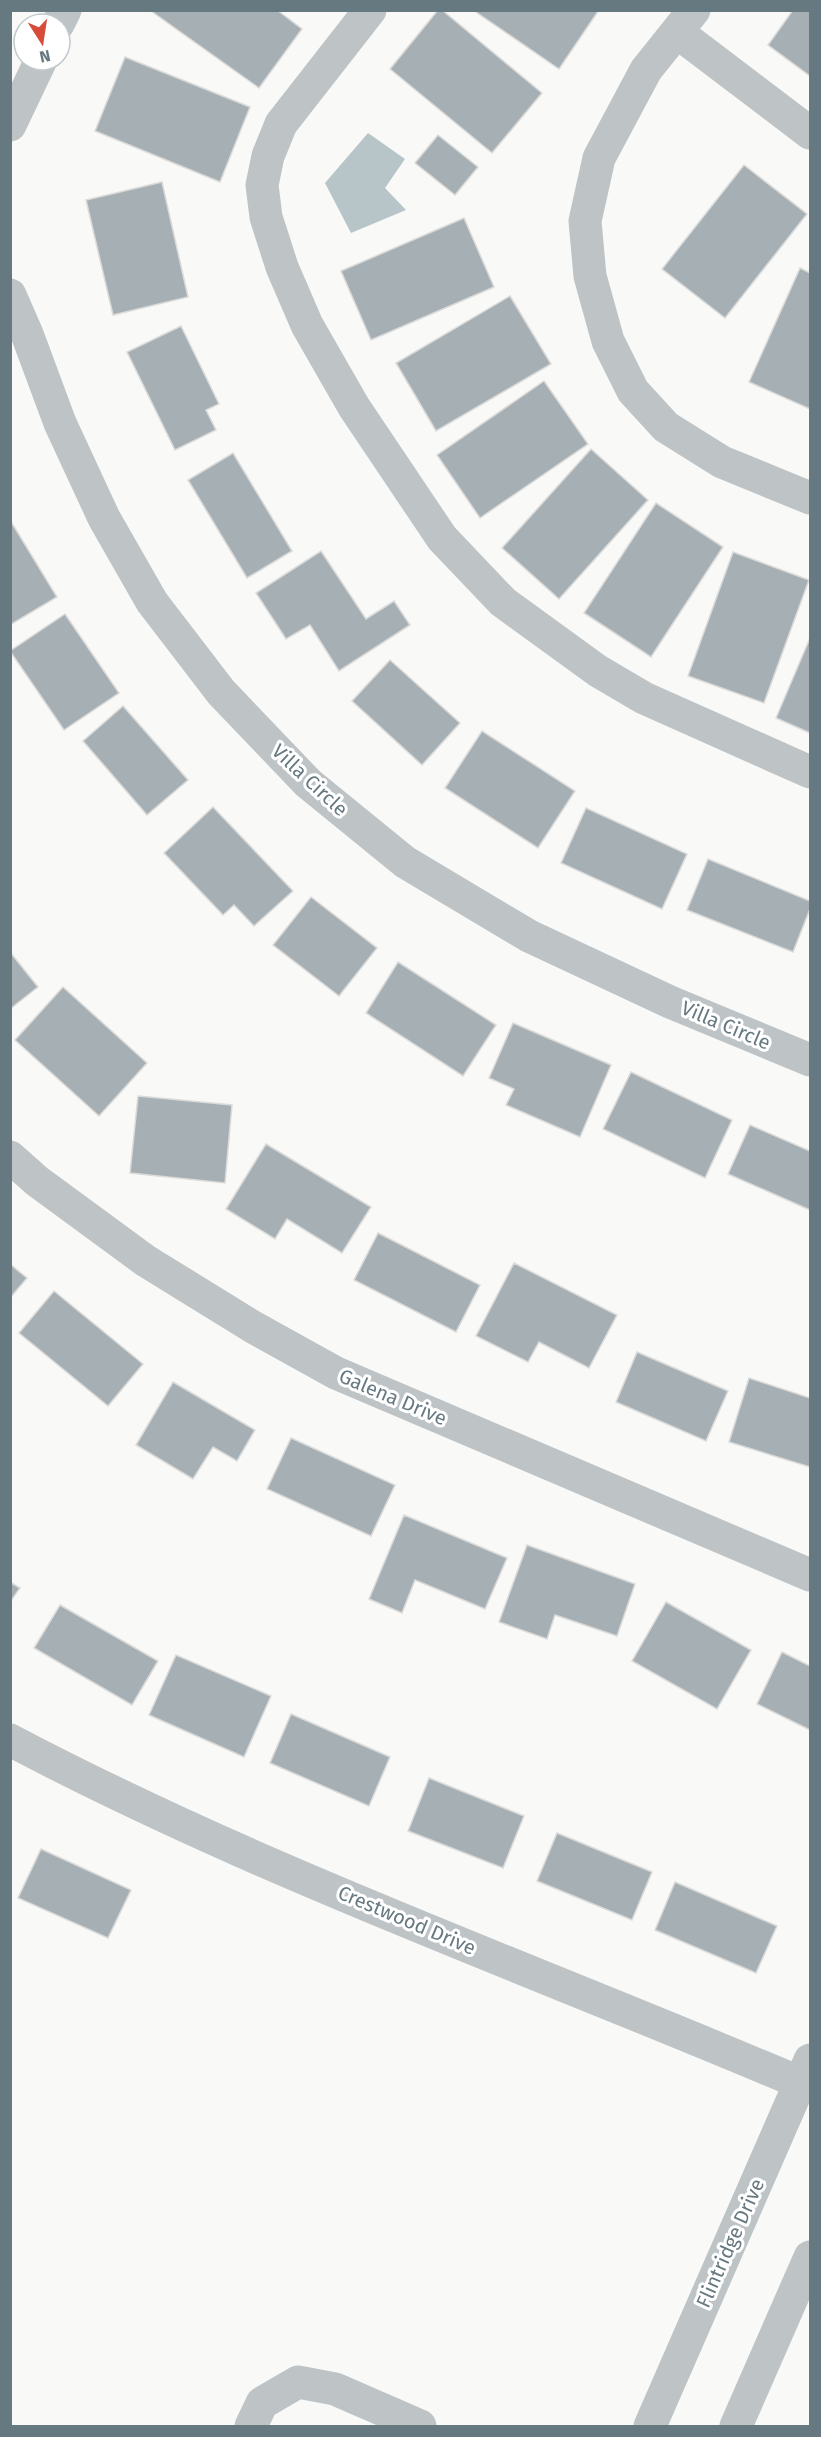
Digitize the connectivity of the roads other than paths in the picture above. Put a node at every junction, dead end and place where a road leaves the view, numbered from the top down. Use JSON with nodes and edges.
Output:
{"nodes":[{"id":1,"x":370,"y":10,"type":"edge"},
{"id":2,"x":685,"y":21,"type":"edge"},
{"id":3,"x":35,"y":72,"type":"edge"},
{"id":4,"x":10,"y":125,"type":"edge"},
{"id":5,"x":810,"y":133,"type":"edge"},
{"id":6,"x":10,"y":295,"type":"edge"},
{"id":7,"x":810,"y":498,"type":"edge"},
{"id":8,"x":810,"y":772,"type":"edge"},
{"id":9,"x":810,"y":1060,"type":"edge"},
{"id":10,"x":10,"y":1157,"type":"edge"},
{"id":11,"x":810,"y":1575,"type":"edge"},
{"id":12,"x":10,"y":1740,"type":"edge"},
{"id":13,"x":807,"y":2076,"type":"edge"},
{"id":14,"x":810,"y":2257,"type":"edge"},
{"id":15,"x":251,"y":2427,"type":"edge"},
{"id":16,"x":420,"y":2427,"type":"edge"},
{"id":17,"x":650,"y":2427,"type":"edge"},
{"id":18,"x":736,"y":2427,"type":"edge"}],
"edges":[{"from":1,"to":8,"type":"street"},
{"from":2,"to":5,"type":"street"},
{"from":2,"to":7,"type":"street"},
{"from":3,"to":4,"type":"street"},
{"from":6,"to":9,"type":"street","name":"Villa Circle"},
{"from":10,"to":11,"type":"street","name":"Galena Drive"},
{"from":12,"to":13,"type":"street","name":"Crestwood Drive"},
{"from":13,"to":17,"type":"street","name":"Flintridge Drive"},
{"from":14,"to":18,"type":"street"},
{"from":15,"to":16,"type":"street"}]}
